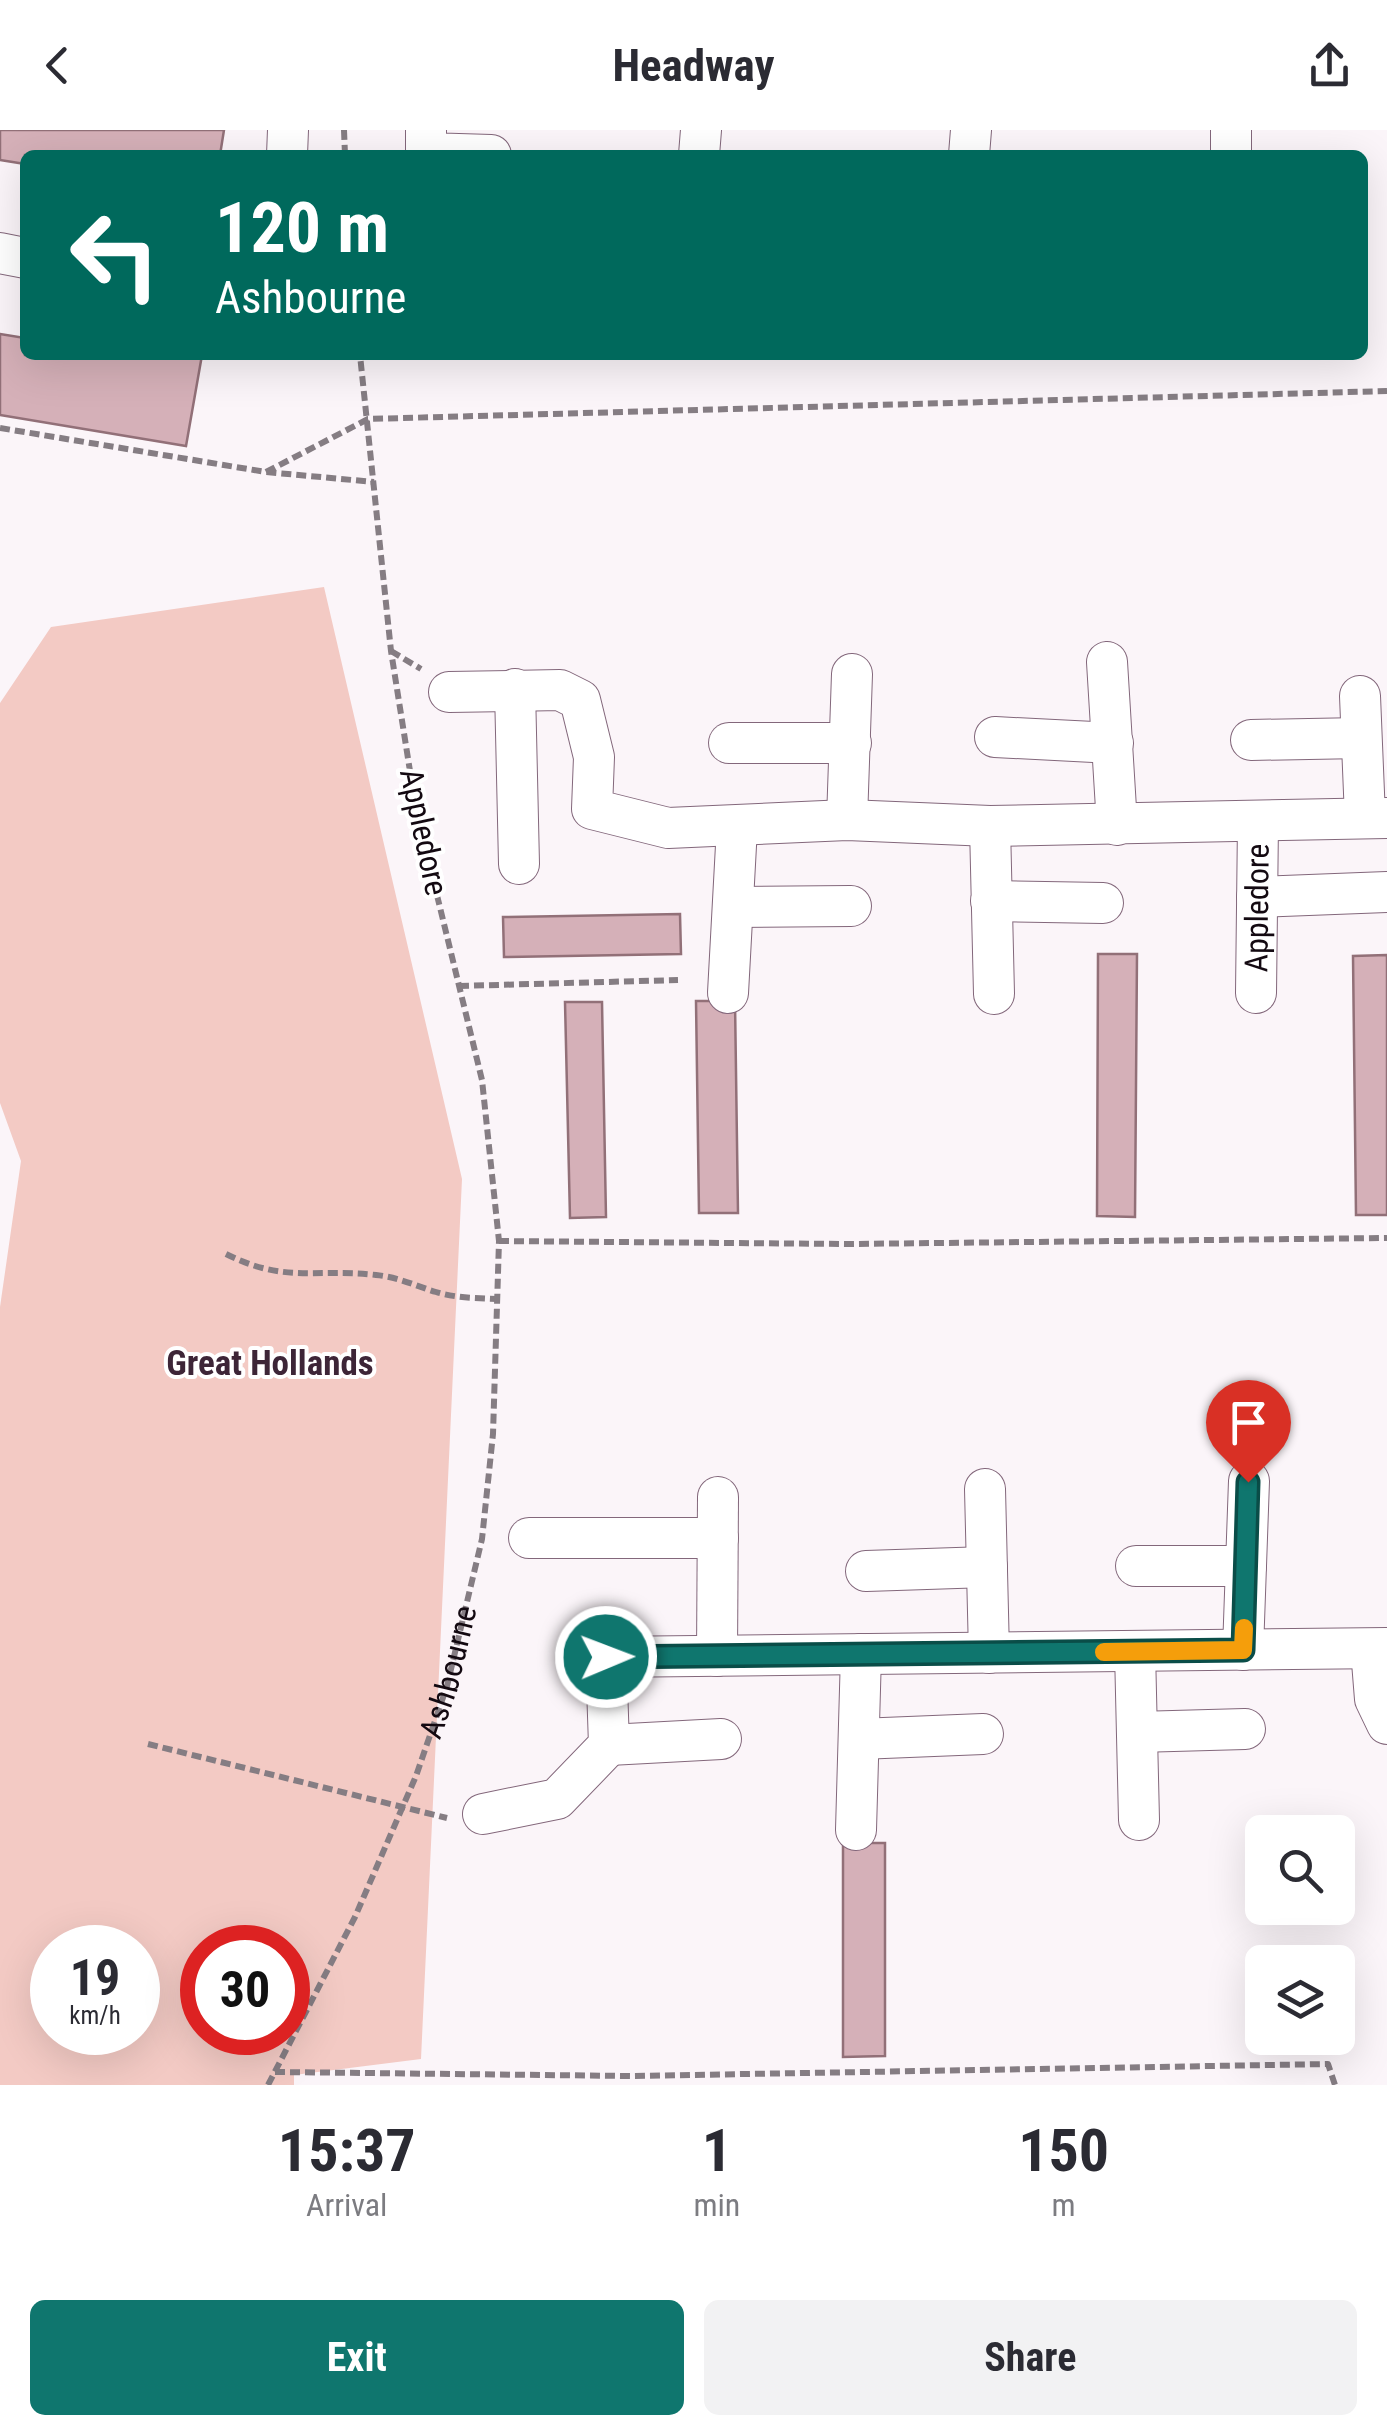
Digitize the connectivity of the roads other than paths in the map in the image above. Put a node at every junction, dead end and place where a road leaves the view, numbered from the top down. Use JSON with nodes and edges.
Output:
{"nodes":[{"id":1,"x":426,"y":142,"type":"edge"},
{"id":2,"x":466,"y":150,"type":"edge"},
{"id":3,"x":1106,"y":662,"type":"dead end"},
{"id":4,"x":852,"y":674,"type":"dead end"},
{"id":5,"x":516,"y":689,"type":"junction"},
{"id":6,"x":449,"y":692,"type":"dead end"},
{"id":7,"x":1360,"y":696,"type":"dead end"},
{"id":8,"x":994,"y":737,"type":"dead end"},
{"id":9,"x":1361,"y":738,"type":"junction"},
{"id":10,"x":1251,"y":740,"type":"dead end"},
{"id":11,"x":729,"y":743,"type":"dead end"},
{"id":12,"x":850,"y":743,"type":"junction"},
{"id":13,"x":1113,"y":743,"type":"junction"},
{"id":14,"x":1376,"y":818,"type":"edge"},
{"id":15,"x":847,"y":820,"type":"junction"},
{"id":16,"x":1258,"y":822,"type":"junction"},
{"id":17,"x":1118,"y":825,"type":"junction"},
{"id":18,"x":737,"y":826,"type":"junction"},
{"id":19,"x":990,"y":826,"type":"junction"},
{"id":20,"x":519,"y":864,"type":"dead end"},
{"id":21,"x":1387,"y":892,"type":"edge"},
{"id":22,"x":1257,"y":896,"type":"junction"},
{"id":23,"x":992,"y":901,"type":"junction"},
{"id":24,"x":1102,"y":904,"type":"dead end"},
{"id":25,"x":851,"y":906,"type":"dead end"},
{"id":26,"x":733,"y":907,"type":"junction"},
{"id":27,"x":728,"y":993,"type":"dead end"},
{"id":28,"x":1256,"y":993,"type":"dead end"},
{"id":29,"x":994,"y":994,"type":"dead end"},
{"id":30,"x":1248,"y":1482,"type":"dead end"},
{"id":31,"x":985,"y":1489,"type":"dead end"},
{"id":32,"x":718,"y":1497,"type":"dead end"},
{"id":33,"x":529,"y":1538,"type":"dead end"},
{"id":34,"x":718,"y":1538,"type":"junction"},
{"id":35,"x":1136,"y":1566,"type":"dead end"},
{"id":36,"x":1246,"y":1566,"type":"junction"},
{"id":37,"x":986,"y":1567,"type":"junction"},
{"id":38,"x":866,"y":1571,"type":"dead end"},
{"id":39,"x":1379,"y":1648,"type":"edge"},
{"id":40,"x":1243,"y":1650,"type":"junction"},
{"id":41,"x":1135,"y":1651,"type":"junction"},
{"id":42,"x":988,"y":1653,"type":"junction"},
{"id":43,"x":861,"y":1654,"type":"junction"},
{"id":44,"x":718,"y":1656,"type":"junction"},
{"id":45,"x":1387,"y":1724,"type":"edge"},
{"id":46,"x":1245,"y":1729,"type":"dead end"},
{"id":47,"x":1137,"y":1732,"type":"junction"},
{"id":48,"x":983,"y":1734,"type":"dead end"},
{"id":49,"x":721,"y":1739,"type":"dead end"},
{"id":50,"x":859,"y":1739,"type":"junction"},
{"id":51,"x":610,"y":1745,"type":"junction"},
{"id":52,"x":482,"y":1814,"type":"dead end"},
{"id":53,"x":1139,"y":1820,"type":"dead end"},
{"id":54,"x":856,"y":1830,"type":"dead end"}],
"edges":[{"from":1,"to":2,"type":"street"},
{"from":3,"to":13,"type":"street"},
{"from":4,"to":12,"type":"street"},
{"from":5,"to":6,"type":"street","name":"Appledore"},
{"from":5,"to":18,"type":"street","name":"Appledore"},
{"from":5,"to":20,"type":"street"},
{"from":7,"to":9,"type":"street","name":"Appledore"},
{"from":8,"to":13,"type":"street"},
{"from":9,"to":10,"type":"street"},
{"from":9,"to":14,"type":"street","name":"Appledore"},
{"from":11,"to":12,"type":"street"},
{"from":12,"to":15,"type":"street"},
{"from":13,"to":17,"type":"street"},
{"from":14,"to":16,"type":"street","name":"Appledore"},
{"from":15,"to":18,"type":"street","name":"Appledore"},
{"from":15,"to":19,"type":"street","name":"Appledore"},
{"from":16,"to":17,"type":"street","name":"Appledore"},
{"from":16,"to":22,"type":"street","name":"Appledore"},
{"from":17,"to":19,"type":"street","name":"Appledore"},
{"from":18,"to":26,"type":"street"},
{"from":19,"to":23,"type":"street"},
{"from":21,"to":22,"type":"street"},
{"from":22,"to":28,"type":"street","name":"Appledore"},
{"from":23,"to":24,"type":"street"},
{"from":23,"to":29,"type":"street"},
{"from":25,"to":26,"type":"street"},
{"from":26,"to":27,"type":"street"},
{"from":30,"to":36,"type":"street"},
{"from":31,"to":37,"type":"street"},
{"from":32,"to":34,"type":"street"},
{"from":33,"to":34,"type":"street"},
{"from":34,"to":44,"type":"street"},
{"from":35,"to":36,"type":"street"},
{"from":36,"to":40,"type":"street"},
{"from":37,"to":38,"type":"street"},
{"from":37,"to":42,"type":"street"},
{"from":39,"to":40,"type":"street"},
{"from":39,"to":45,"type":"street"},
{"from":40,"to":41,"type":"street"},
{"from":41,"to":42,"type":"street"},
{"from":41,"to":47,"type":"street"},
{"from":42,"to":43,"type":"street"},
{"from":43,"to":44,"type":"street"},
{"from":43,"to":50,"type":"street"},
{"from":44,"to":51,"type":"street"},
{"from":46,"to":47,"type":"street"},
{"from":47,"to":53,"type":"street"},
{"from":48,"to":50,"type":"street"},
{"from":49,"to":51,"type":"street"},
{"from":50,"to":54,"type":"street"},
{"from":51,"to":52,"type":"street"}]}
